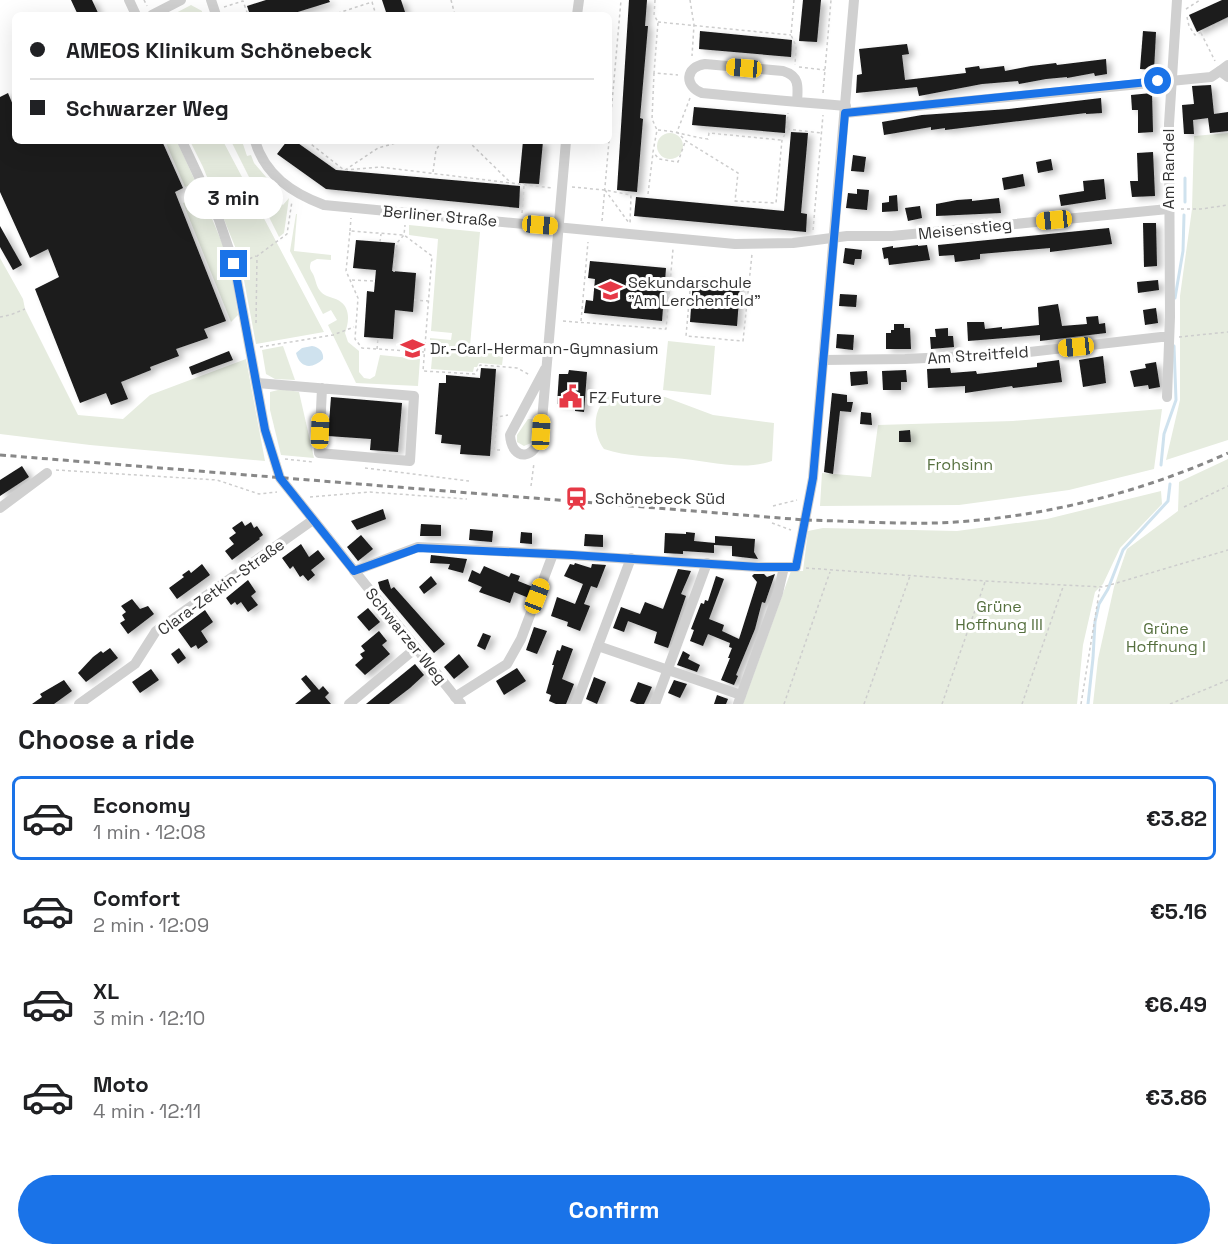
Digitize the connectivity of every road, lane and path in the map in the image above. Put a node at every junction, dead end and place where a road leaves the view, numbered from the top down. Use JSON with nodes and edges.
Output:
{"nodes":[{"id":1,"x":181,"y":0,"type":"edge"},
{"id":2,"x":621,"y":0,"type":"edge"},
{"id":3,"x":655,"y":0,"type":"edge"},
{"id":4,"x":690,"y":0,"type":"edge"},
{"id":5,"x":794,"y":0,"type":"edge"},
{"id":6,"x":831,"y":0,"type":"edge"},
{"id":7,"x":854,"y":0,"type":"edge"},
{"id":8,"x":1200,"y":0,"type":"edge"},
{"id":9,"x":373,"y":1,"type":"edge"},
{"id":10,"x":1177,"y":1,"type":"edge"},
{"id":11,"x":214,"y":8,"type":"edge"},
{"id":12,"x":1186,"y":10,"type":"junction"},
{"id":13,"x":158,"y":12,"type":"edge"},
{"id":14,"x":247,"y":12,"type":"edge"},
{"id":15,"x":341,"y":12,"type":"edge"},
{"id":16,"x":1228,"y":19,"type":"edge"},
{"id":17,"x":658,"y":22,"type":"junction"},
{"id":18,"x":694,"y":25,"type":"junction"},
{"id":19,"x":1200,"y":32,"type":"junction"},
{"id":20,"x":791,"y":35,"type":"junction"},
{"id":21,"x":692,"y":57,"type":"dead end"},
{"id":22,"x":808,"y":63,"type":"dead end"},
{"id":23,"x":821,"y":65,"type":"dead end"},
{"id":24,"x":808,"y":68,"type":"junction"},
{"id":25,"x":820,"y":69,"type":"junction"},
{"id":26,"x":825,"y":70,"type":"junction"},
{"id":27,"x":1225,"y":71,"type":"edge"},
{"id":28,"x":654,"y":73,"type":"junction"},
{"id":29,"x":612,"y":74,"type":"edge"},
{"id":30,"x":615,"y":75,"type":"junction"},
{"id":31,"x":681,"y":76,"type":"dead end"},
{"id":32,"x":1170,"y":80,"type":"junction"},
{"id":33,"x":686,"y":94,"type":"dead end"},
{"id":34,"x":690,"y":98,"type":"junction"},
{"id":35,"x":697,"y":100,"type":"dead end"},
{"id":36,"x":612,"y":104,"type":"edge"},
{"id":37,"x":824,"y":105,"type":"junction"},
{"id":38,"x":793,"y":106,"type":"junction"},
{"id":39,"x":845,"y":110,"type":"junction"},
{"id":40,"x":787,"y":129,"type":"junction"},
{"id":41,"x":657,"y":130,"type":"junction"},
{"id":42,"x":677,"y":132,"type":"junction"},
{"id":43,"x":822,"y":133,"type":"junction"},
{"id":44,"x":782,"y":140,"type":"junction"},
{"id":45,"x":686,"y":141,"type":"junction"},
{"id":46,"x":183,"y":144,"type":"edge"},
{"id":47,"x":256,"y":144,"type":"edge"},
{"id":48,"x":311,"y":144,"type":"edge"},
{"id":49,"x":392,"y":144,"type":"edge"},
{"id":50,"x":439,"y":144,"type":"edge"},
{"id":51,"x":471,"y":144,"type":"edge"},
{"id":52,"x":566,"y":144,"type":"edge"},
{"id":53,"x":609,"y":144,"type":"edge"},
{"id":54,"x":653,"y":152,"type":"junction"},
{"id":55,"x":344,"y":170,"type":"junction"},
{"id":56,"x":433,"y":173,"type":"junction"},
{"id":57,"x":511,"y":183,"type":"junction"},
{"id":58,"x":524,"y":185,"type":"junction"},
{"id":59,"x":562,"y":188,"type":"junction"},
{"id":60,"x":605,"y":190,"type":"junction"},
{"id":61,"x":293,"y":191,"type":"junction"},
{"id":62,"x":648,"y":194,"type":"dead end"},
{"id":63,"x":1228,"y":205,"type":"edge"},
{"id":64,"x":352,"y":208,"type":"junction"},
{"id":65,"x":1168,"y":209,"type":"junction"},
{"id":66,"x":406,"y":213,"type":"junction"},
{"id":67,"x":521,"y":223,"type":"junction"},
{"id":68,"x":558,"y":226,"type":"junction"},
{"id":69,"x":595,"y":230,"type":"junction"},
{"id":70,"x":350,"y":231,"type":"junction"},
{"id":71,"x":381,"y":234,"type":"junction"},
{"id":72,"x":404,"y":235,"type":"junction"},
{"id":73,"x":834,"y":237,"type":"junction"},
{"id":74,"x":674,"y":238,"type":"junction"},
{"id":75,"x":812,"y":240,"type":"junction"},
{"id":76,"x":380,"y":242,"type":"dead end"},
{"id":77,"x":753,"y":244,"type":"junction"},
{"id":78,"x":257,"y":255,"type":"junction"},
{"id":79,"x":234,"y":264,"type":"junction"},
{"id":80,"x":394,"y":272,"type":"dead end"},
{"id":81,"x":691,"y":279,"type":"dead end"},
{"id":82,"x":350,"y":280,"type":"junction"},
{"id":83,"x":375,"y":281,"type":"dead end"},
{"id":84,"x":414,"y":300,"type":"dead end"},
{"id":85,"x":428,"y":301,"type":"junction"},
{"id":86,"x":25,"y":309,"type":"dead end"},
{"id":87,"x":0,"y":317,"type":"edge"},
{"id":88,"x":550,"y":320,"type":"junction"},
{"id":89,"x":580,"y":322,"type":"junction"},
{"id":90,"x":356,"y":326,"type":"junction"},
{"id":91,"x":256,"y":327,"type":"dead end"},
{"id":92,"x":1228,"y":332,"type":"edge"},
{"id":93,"x":1186,"y":336,"type":"dead end"},
{"id":94,"x":1169,"y":337,"type":"junction"},
{"id":95,"x":378,"y":338,"type":"dead end"},
{"id":96,"x":250,"y":349,"type":"junction"},
{"id":97,"x":377,"y":349,"type":"junction"},
{"id":98,"x":424,"y":352,"type":"junction"},
{"id":99,"x":824,"y":360,"type":"junction"},
{"id":100,"x":545,"y":369,"type":"junction"},
{"id":101,"x":540,"y":381,"type":"junction"},
{"id":102,"x":257,"y":383,"type":"junction"},
{"id":103,"x":322,"y":387,"type":"junction"},
{"id":104,"x":1167,"y":397,"type":"dead end"},
{"id":105,"x":524,"y":411,"type":"junction"},
{"id":106,"x":494,"y":450,"type":"dead end"},
{"id":107,"x":535,"y":451,"type":"junction"},
{"id":108,"x":273,"y":457,"type":"junction"},
{"id":109,"x":317,"y":463,"type":"dead end"},
{"id":110,"x":359,"y":468,"type":"dead end"},
{"id":111,"x":47,"y":474,"type":"joint"},
{"id":112,"x":469,"y":481,"type":"dead end"},
{"id":113,"x":531,"y":486,"type":"dead end"},
{"id":114,"x":1228,"y":486,"type":"edge"},
{"id":115,"x":287,"y":489,"type":"junction"},
{"id":116,"x":809,"y":497,"type":"junction"},
{"id":117,"x":467,"y":499,"type":"dead end"},
{"id":118,"x":298,"y":502,"type":"junction"},
{"id":119,"x":773,"y":506,"type":"dead end"},
{"id":120,"x":1184,"y":507,"type":"dead end"},
{"id":121,"x":0,"y":508,"type":"edge"},
{"id":122,"x":313,"y":520,"type":"junction"},
{"id":123,"x":772,"y":524,"type":"dead end"},
{"id":124,"x":802,"y":534,"type":"junction"},
{"id":125,"x":1228,"y":550,"type":"edge"},
{"id":126,"x":553,"y":554,"type":"junction"},
{"id":127,"x":631,"y":558,"type":"junction"},
{"id":128,"x":707,"y":563,"type":"junction"},
{"id":129,"x":790,"y":567,"type":"junction"},
{"id":130,"x":354,"y":571,"type":"junction"},
{"id":131,"x":831,"y":571,"type":"junction"},
{"id":132,"x":910,"y":575,"type":"junction"},
{"id":133,"x":985,"y":581,"type":"junction"},
{"id":134,"x":1064,"y":586,"type":"junction"},
{"id":135,"x":1101,"y":587,"type":"junction"},
{"id":136,"x":598,"y":646,"type":"junction"},
{"id":137,"x":416,"y":648,"type":"junction"},
{"id":138,"x":668,"y":670,"type":"junction"},
{"id":139,"x":1228,"y":680,"type":"edge"},
{"id":140,"x":739,"y":699,"type":"edge"},
{"id":141,"x":458,"y":700,"type":"edge"},
{"id":142,"x":79,"y":704,"type":"edge"},
{"id":143,"x":349,"y":704,"type":"edge"},
{"id":144,"x":576,"y":704,"type":"edge"},
{"id":145,"x":655,"y":704,"type":"edge"},
{"id":146,"x":784,"y":704,"type":"edge"},
{"id":147,"x":864,"y":704,"type":"edge"},
{"id":148,"x":942,"y":704,"type":"edge"},
{"id":149,"x":1022,"y":704,"type":"edge"},
{"id":150,"x":1081,"y":704,"type":"edge"},
{"id":151,"x":1170,"y":704,"type":"edge"}],
"edges":[{"from":1,"to":13,"type":"street"},
{"from":2,"to":30,"type":"path"},
{"from":3,"to":17,"type":"path"},
{"from":4,"to":18,"type":"path"},
{"from":5,"to":20,"type":"path"},
{"from":6,"to":26,"type":"path"},
{"from":7,"to":39,"type":"street"},
{"from":8,"to":12,"type":"path"},
{"from":9,"to":15,"type":"path"},
{"from":10,"to":12,"type":"path"},
{"from":10,"to":32,"type":"street","name":"Am Randel"},
{"from":11,"to":14,"type":"path"},
{"from":12,"to":19,"type":"path"},
{"from":16,"to":19,"type":"path"},
{"from":17,"to":18,"type":"path"},
{"from":17,"to":28,"type":"path"},
{"from":18,"to":20,"type":"path"},
{"from":18,"to":21,"type":"path"},
{"from":19,"to":27,"type":"path"},
{"from":20,"to":24,"type":"path"},
{"from":22,"to":24,"type":"path"},
{"from":23,"to":25,"type":"path"},
{"from":24,"to":25,"type":"path"},
{"from":25,"to":26,"type":"path"},
{"from":26,"to":37,"type":"path"},
{"from":27,"to":32,"type":"street"},
{"from":28,"to":31,"type":"path"},
{"from":28,"to":41,"type":"path"},
{"from":29,"to":30,"type":"path"},
{"from":30,"to":36,"type":"path"},
{"from":32,"to":39,"type":"street"},
{"from":32,"to":65,"type":"street","name":"Am Randel"},
{"from":33,"to":34,"type":"path"},
{"from":34,"to":35,"type":"path"},
{"from":34,"to":42,"type":"path"},
{"from":37,"to":38,"type":"street"},
{"from":37,"to":39,"type":"street"},
{"from":37,"to":43,"type":"path"},
{"from":38,"to":38,"type":"street"},
{"from":38,"to":40,"type":"path"},
{"from":39,"to":73,"type":"street"},
{"from":40,"to":43,"type":"path"},
{"from":40,"to":44,"type":"path"},
{"from":41,"to":42,"type":"path"},
{"from":41,"to":54,"type":"path"},
{"from":42,"to":44,"type":"path"},
{"from":42,"to":45,"type":"path"},
{"from":43,"to":75,"type":"path"},
{"from":44,"to":45,"type":"path"},
{"from":45,"to":54,"type":"path"},
{"from":46,"to":79,"type":"street","name":"Schwarzer Weg"},
{"from":47,"to":61,"type":"street","name":"Berliner Straße"},
{"from":48,"to":55,"type":"path"},
{"from":49,"to":55,"type":"path"},
{"from":50,"to":56,"type":"path"},
{"from":51,"to":57,"type":"path"},
{"from":52,"to":59,"type":"street"},
{"from":53,"to":60,"type":"path"},
{"from":54,"to":62,"type":"path"},
{"from":55,"to":56,"type":"path"},
{"from":56,"to":57,"type":"path"},
{"from":57,"to":58,"type":"path"},
{"from":58,"to":59,"type":"path"},
{"from":58,"to":67,"type":"path"},
{"from":59,"to":60,"type":"path"},
{"from":59,"to":68,"type":"street"},
{"from":60,"to":60,"type":"path"},
{"from":60,"to":69,"type":"path"},
{"from":61,"to":64,"type":"street","name":"Berliner Straße"},
{"from":61,"to":78,"type":"path"},
{"from":63,"to":65,"type":"path"},
{"from":64,"to":66,"type":"street","name":"Berliner Straße"},
{"from":64,"to":70,"type":"path"},
{"from":65,"to":73,"type":"street","name":"Meisenstieg"},
{"from":65,"to":94,"type":"street","name":"Am Randel"},
{"from":66,"to":67,"type":"street","name":"Berliner Straße"},
{"from":66,"to":72,"type":"path"},
{"from":67,"to":68,"type":"street","name":"Berliner Straße"},
{"from":68,"to":69,"type":"street","name":"Berliner Straße"},
{"from":68,"to":88,"type":"street"},
{"from":69,"to":74,"type":"street","name":"Berliner Straße"},
{"from":69,"to":89,"type":"path"},
{"from":70,"to":71,"type":"path"},
{"from":70,"to":82,"type":"path"},
{"from":71,"to":72,"type":"path"},
{"from":71,"to":76,"type":"path"},
{"from":72,"to":80,"type":"path"},
{"from":72,"to":85,"type":"path"},
{"from":73,"to":75,"type":"street","name":"Berliner Straße"},
{"from":73,"to":99,"type":"street"},
{"from":74,"to":77,"type":"street","name":"Berliner Straße"},
{"from":74,"to":89,"type":"path"},
{"from":75,"to":77,"type":"street","name":"Berliner Straße"},
{"from":77,"to":81,"type":"path"},
{"from":78,"to":79,"type":"path"},
{"from":78,"to":91,"type":"path"},
{"from":79,"to":96,"type":"street","name":"Schwarzer Weg"},
{"from":82,"to":83,"type":"path"},
{"from":82,"to":90,"type":"path"},
{"from":84,"to":85,"type":"path"},
{"from":85,"to":98,"type":"path"},
{"from":86,"to":87,"type":"path"},
{"from":88,"to":89,"type":"path"},
{"from":88,"to":100,"type":"street"},
{"from":90,"to":96,"type":"path"},
{"from":90,"to":97,"type":"path"},
{"from":92,"to":93,"type":"path"},
{"from":94,"to":99,"type":"street","name":"Am Streitfeld"},
{"from":94,"to":104,"type":"street","name":"Am Randel"},
{"from":95,"to":97,"type":"path"},
{"from":96,"to":102,"type":"street","name":"Schwarzer Weg"},
{"from":97,"to":98,"type":"path"},
{"from":98,"to":101,"type":"path"},
{"from":99,"to":116,"type":"street"},
{"from":100,"to":101,"type":"street"},
{"from":100,"to":107,"type":"street"},
{"from":101,"to":105,"type":"street"},
{"from":102,"to":103,"type":"street"},
{"from":102,"to":108,"type":"street","name":"Schwarzer Weg"},
{"from":103,"to":103,"type":"street"},
{"from":105,"to":106,"type":"path"},
{"from":105,"to":107,"type":"street"},
{"from":107,"to":113,"type":"path"},
{"from":108,"to":109,"type":"path"},
{"from":108,"to":115,"type":"street","name":"Schwarzer Weg"},
{"from":110,"to":112,"type":"path"},
{"from":111,"to":115,"type":"path"},
{"from":111,"to":121,"type":"street"},
{"from":114,"to":120,"type":"path"},
{"from":115,"to":118,"type":"street","name":"Schwarzer Weg"},
{"from":116,"to":119,"type":"path"},
{"from":116,"to":124,"type":"street"},
{"from":117,"to":118,"type":"path"},
{"from":118,"to":122,"type":"street","name":"Schwarzer Weg"},
{"from":122,"to":130,"type":"street","name":"Schwarzer Weg"},
{"from":122,"to":142,"type":"street","name":"Clara-Zetkin-Straße"},
{"from":123,"to":124,"type":"path"},
{"from":124,"to":129,"type":"street"},
{"from":125,"to":135,"type":"path"},
{"from":126,"to":127,"type":"street"},
{"from":126,"to":130,"type":"street"},
{"from":126,"to":141,"type":"street"},
{"from":127,"to":128,"type":"street"},
{"from":127,"to":136,"type":"street"},
{"from":128,"to":129,"type":"street"},
{"from":128,"to":138,"type":"street"},
{"from":129,"to":131,"type":"path"},
{"from":129,"to":140,"type":"street"},
{"from":130,"to":137,"type":"street","name":"Schwarzer Weg"},
{"from":131,"to":132,"type":"path"},
{"from":131,"to":146,"type":"path"},
{"from":132,"to":133,"type":"path"},
{"from":132,"to":147,"type":"path"},
{"from":133,"to":134,"type":"path"},
{"from":133,"to":148,"type":"path"},
{"from":134,"to":135,"type":"path"},
{"from":134,"to":149,"type":"path"},
{"from":135,"to":150,"type":"path"},
{"from":136,"to":138,"type":"street"},
{"from":136,"to":144,"type":"street"},
{"from":137,"to":141,"type":"street","name":"Schwarzer Weg"},
{"from":137,"to":143,"type":"street"},
{"from":138,"to":140,"type":"street"},
{"from":138,"to":145,"type":"street"},
{"from":139,"to":151,"type":"path"}]}
